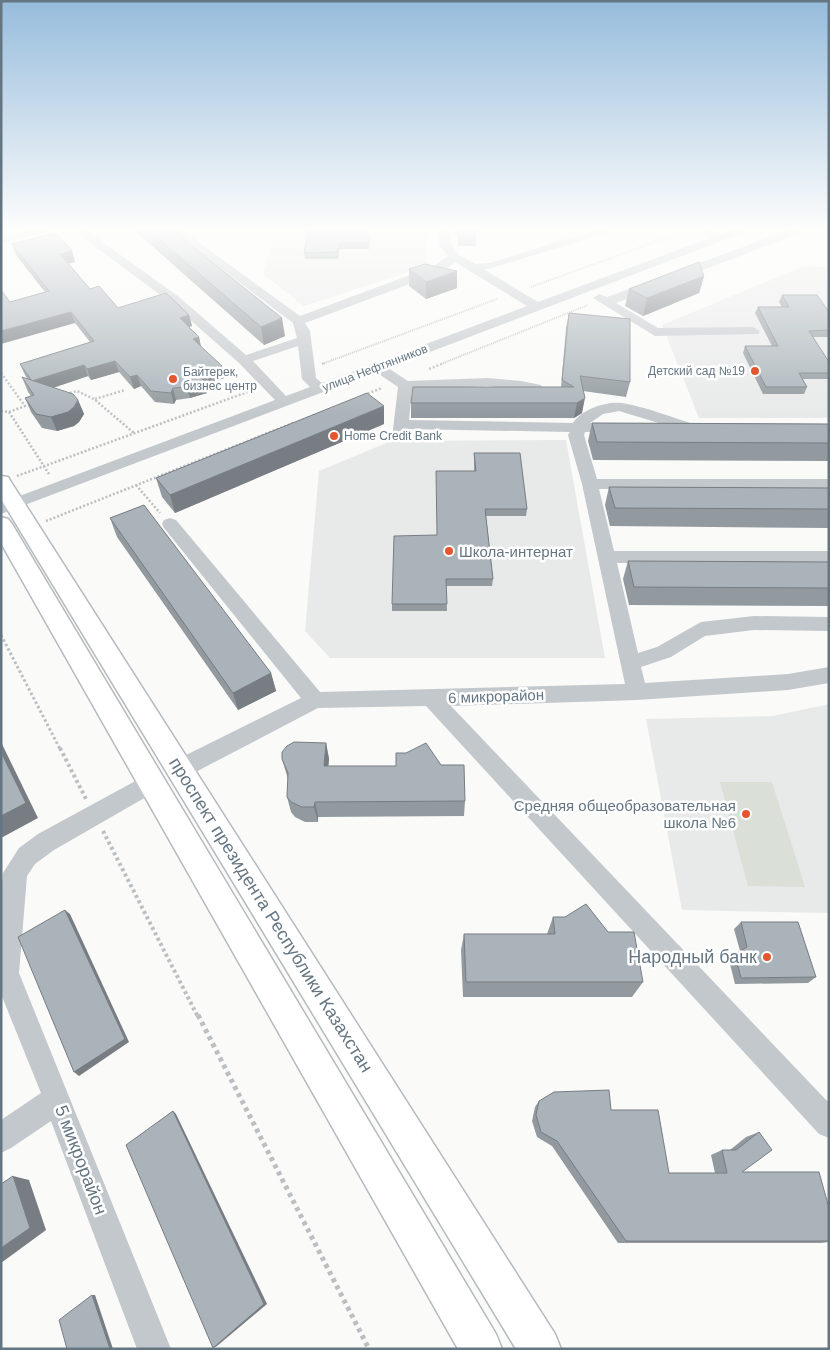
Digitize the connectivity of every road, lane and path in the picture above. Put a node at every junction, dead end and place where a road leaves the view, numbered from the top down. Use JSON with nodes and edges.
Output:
{"nodes":[{"id":1,"x":161,"y":290,"type":"edge"},
{"id":2,"x":256,"y":290,"type":"edge"},
{"id":3,"x":381,"y":290,"type":"edge"},
{"id":4,"x":512,"y":290,"type":"edge"},
{"id":5,"x":522,"y":290,"type":"edge"},
{"id":6,"x":581,"y":290,"type":"edge"},
{"id":7,"x":586,"y":290,"type":"edge"},
{"id":8,"x":638,"y":290,"type":"edge"},
{"id":9,"x":516,"y":292,"type":"junction"},
{"id":10,"x":606,"y":302,"type":"junction"},
{"id":11,"x":538,"y":306,"type":"junction"},
{"id":12,"x":298,"y":321,"type":"junction"},
{"id":13,"x":754,"y":331,"type":"dead end"},
{"id":14,"x":304,"y":340,"type":"junction"},
{"id":15,"x":244,"y":360,"type":"junction"},
{"id":16,"x":377,"y":367,"type":"junction"},
{"id":17,"x":308,"y":369,"type":"junction"},
{"id":18,"x":1,"y":373,"type":"edge"},
{"id":19,"x":267,"y":385,"type":"junction"},
{"id":20,"x":405,"y":386,"type":"junction"},
{"id":21,"x":536,"y":388,"type":"edge"},
{"id":22,"x":320,"y":389,"type":"junction"},
{"id":23,"x":125,"y":390,"type":"edge"},
{"id":24,"x":60,"y":396,"type":"edge"},
{"id":25,"x":94,"y":399,"type":"junction"},
{"id":26,"x":284,"y":402,"type":"junction"},
{"id":27,"x":33,"y":404,"type":"edge"},
{"id":28,"x":24,"y":406,"type":"junction"},
{"id":29,"x":1,"y":411,"type":"edge"},
{"id":30,"x":9,"y":412,"type":"junction"},
{"id":31,"x":579,"y":428,"type":"junction"},
{"id":32,"x":712,"y":428,"type":"edge"},
{"id":33,"x":134,"y":433,"type":"junction"},
{"id":34,"x":44,"y":466,"type":"junction"},
{"id":35,"x":590,"y":484,"type":"junction"},
{"id":36,"x":829,"y":484,"type":"edge"},
{"id":37,"x":136,"y":485,"type":"dead end"},
{"id":38,"x":58,"y":487,"type":"junction"},
{"id":39,"x":6,"y":499,"type":"edge"},
{"id":40,"x":170,"y":524,"type":"joint"},
{"id":41,"x":606,"y":557,"type":"junction"},
{"id":42,"x":829,"y":557,"type":"edge"},
{"id":43,"x":829,"y":624,"type":"edge"},
{"id":44,"x":1,"y":635,"type":"edge"},
{"id":45,"x":631,"y":663,"type":"junction"},
{"id":46,"x":829,"y":675,"type":"edge"},
{"id":47,"x":637,"y":692,"type":"junction"},
{"id":48,"x":431,"y":698,"type":"junction"},
{"id":49,"x":315,"y":700,"type":"junction"},
{"id":50,"x":180,"y":770,"type":"junction"},
{"id":51,"x":152,"y":782,"type":"junction"},
{"id":52,"x":94,"y":815,"type":"junction"},
{"id":53,"x":8,"y":873,"type":"edge"},
{"id":54,"x":4,"y":975,"type":"edge"},
{"id":55,"x":57,"y":1099,"type":"junction"},
{"id":56,"x":829,"y":1124,"type":"edge"},
{"id":57,"x":1,"y":1138,"type":"edge"},
{"id":58,"x":154,"y":1349,"type":"edge"},
{"id":59,"x":369,"y":1349,"type":"edge"},
{"id":60,"x":481,"y":1349,"type":"edge"},
{"id":61,"x":540,"y":1349,"type":"edge"}],
"edges":[{"from":1,"to":15,"type":"street"},
{"from":2,"to":12,"type":"street"},
{"from":3,"to":12,"type":"street"},
{"from":4,"to":9,"type":"street"},
{"from":5,"to":9,"type":"path"},
{"from":6,"to":11,"type":"street","name":"улица Нефтянников"},
{"from":7,"to":10,"type":"street"},
{"from":8,"to":10,"type":"street"},
{"from":9,"to":11,"type":"street"},
{"from":9,"to":17,"type":"path"},
{"from":10,"to":13,"type":"street"},
{"from":11,"to":16,"type":"street","name":"улица Нефтянников"},
{"from":12,"to":14,"type":"street"},
{"from":14,"to":15,"type":"street"},
{"from":14,"to":17,"type":"street"},
{"from":15,"to":19,"type":"street"},
{"from":16,"to":20,"type":"street"},
{"from":16,"to":22,"type":"street","name":"улица Нефтянников"},
{"from":17,"to":22,"type":"street"},
{"from":18,"to":28,"type":"path"},
{"from":19,"to":26,"type":"street"},
{"from":19,"to":33,"type":"path"},
{"from":20,"to":21,"type":"street"},
{"from":20,"to":31,"type":"street"},
{"from":22,"to":26,"type":"street","name":"улица Нефтянников"},
{"from":23,"to":25,"type":"path"},
{"from":24,"to":25,"type":"path"},
{"from":25,"to":33,"type":"path"},
{"from":26,"to":38,"type":"street","name":"улица Нефтянников"},
{"from":27,"to":28,"type":"path"},
{"from":28,"to":30,"type":"path"},
{"from":29,"to":30,"type":"path"},
{"from":30,"to":34,"type":"path"},
{"from":31,"to":32,"type":"street"},
{"from":31,"to":35,"type":"street"},
{"from":33,"to":34,"type":"path"},
{"from":34,"to":38,"type":"path"},
{"from":34,"to":39,"type":"path"},
{"from":35,"to":36,"type":"street"},
{"from":35,"to":41,"type":"street"},
{"from":37,"to":40,"type":"path"},
{"from":38,"to":39,"type":"street","name":"улица Нефтянников"},
{"from":39,"to":50,"type":"main road","name":"проспект президента Республики Казахстан"},
{"from":39,"to":51,"type":"main road","name":"проспект президента Республики Казахстан"},
{"from":40,"to":49,"type":"street"},
{"from":41,"to":42,"type":"street"},
{"from":41,"to":45,"type":"street"},
{"from":43,"to":45,"type":"street"},
{"from":44,"to":52,"type":"path"},
{"from":45,"to":47,"type":"street"},
{"from":46,"to":47,"type":"street","name":"6 микрорайон"},
{"from":47,"to":48,"type":"street","name":"6 микрорайон"},
{"from":48,"to":49,"type":"street","name":"6 микрорайон"},
{"from":48,"to":56,"type":"street"},
{"from":49,"to":50,"type":"street","name":"6 микрорайон"},
{"from":50,"to":61,"type":"main road","name":"проспект президента Республики Казахстан"},
{"from":51,"to":52,"type":"street","name":"5 микрорайон"},
{"from":51,"to":60,"type":"main road","name":"проспект президента Республики Казахстан"},
{"from":52,"to":53,"type":"street","name":"5 микрорайон"},
{"from":52,"to":59,"type":"path"},
{"from":53,"to":54,"type":"street","name":"5 микрорайон"},
{"from":54,"to":55,"type":"street","name":"5 микрорайон"},
{"from":55,"to":57,"type":"street"},
{"from":55,"to":58,"type":"street","name":"5 микрорайон"}]}
